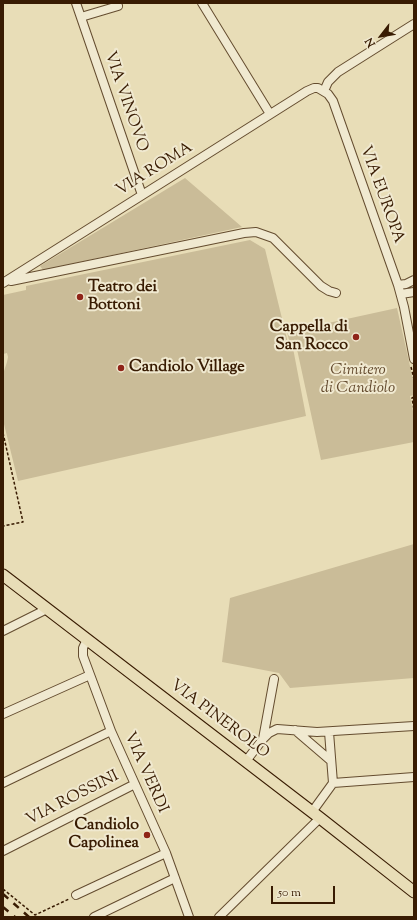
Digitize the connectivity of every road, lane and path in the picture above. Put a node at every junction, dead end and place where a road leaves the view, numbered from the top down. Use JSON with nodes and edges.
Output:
{"nodes":[{"id":1,"x":76,"y":3,"type":"edge"},
{"id":2,"x":117,"y":3,"type":"edge"},
{"id":3,"x":202,"y":3,"type":"edge"},
{"id":4,"x":81,"y":17,"type":"junction"},
{"id":5,"x":414,"y":24,"type":"edge"},
{"id":6,"x":324,"y":91,"type":"junction"},
{"id":7,"x":270,"y":114,"type":"junction"},
{"id":8,"x":142,"y":195,"type":"junction"},
{"id":9,"x":414,"y":280,"type":"edge"},
{"id":10,"x":4,"y":283,"type":"edge"},
{"id":11,"x":398,"y":284,"type":"junction"},
{"id":12,"x":414,"y":292,"type":"edge"},
{"id":13,"x":336,"y":293,"type":"dead end"},
{"id":14,"x":401,"y":294,"type":"junction"},
{"id":15,"x":414,"y":359,"type":"edge"},
{"id":16,"x":414,"y":397,"type":"edge"},
{"id":17,"x":414,"y":410,"type":"edge"},
{"id":18,"x":3,"y":433,"type":"edge"},
{"id":19,"x":3,"y":526,"type":"edge"},
{"id":20,"x":3,"y":575,"type":"edge"},
{"id":21,"x":47,"y":609,"type":"junction"},
{"id":22,"x":3,"y":630,"type":"edge"},
{"id":23,"x":87,"y":639,"type":"junction"},
{"id":24,"x":90,"y":675,"type":"junction"},
{"id":25,"x":274,"y":680,"type":"dead end"},
{"id":26,"x":3,"y":714,"type":"edge"},
{"id":27,"x":414,"y":726,"type":"edge"},
{"id":28,"x":295,"y":730,"type":"junction"},
{"id":29,"x":111,"y":731,"type":"junction"},
{"id":30,"x":329,"y":732,"type":"junction"},
{"id":31,"x":263,"y":739,"type":"junction"},
{"id":32,"x":330,"y":760,"type":"junction"},
{"id":33,"x":246,"y":761,"type":"junction"},
{"id":34,"x":414,"y":777,"type":"edge"},
{"id":35,"x":3,"y":783,"type":"edge"},
{"id":36,"x":333,"y":783,"type":"junction"},
{"id":37,"x":135,"y":784,"type":"junction"},
{"id":38,"x":316,"y":815,"type":"junction"},
{"id":39,"x":3,"y":851,"type":"edge"},
{"id":40,"x":166,"y":853,"type":"junction"},
{"id":41,"x":175,"y":878,"type":"junction"},
{"id":42,"x":3,"y":888,"type":"edge"},
{"id":43,"x":414,"y":892,"type":"edge"},
{"id":44,"x":76,"y":895,"type":"joint"},
{"id":45,"x":94,"y":917,"type":"edge"},
{"id":46,"x":189,"y":917,"type":"edge"},
{"id":47,"x":219,"y":917,"type":"edge"}],
"edges":[{"from":1,"to":4,"type":"street","name":"VIA VINOVO"},
{"from":2,"to":4,"type":"street"},
{"from":3,"to":7,"type":"street"},
{"from":4,"to":8,"type":"street","name":"VIA VINOVO"},
{"from":5,"to":6,"type":"street"},
{"from":6,"to":7,"type":"street","name":"VIA ROMA"},
{"from":6,"to":11,"type":"street","name":"VIA EUROPA"},
{"from":7,"to":8,"type":"street","name":"VIA ROMA"},
{"from":8,"to":10,"type":"street","name":"VIA ROMA"},
{"from":9,"to":11,"type":"street"},
{"from":10,"to":13,"type":"street"},
{"from":11,"to":14,"type":"street","name":"VIA EUROPA"},
{"from":12,"to":14,"type":"street"},
{"from":14,"to":15,"type":"street","name":"VIA EUROPA"},
{"from":16,"to":17,"type":"path"},
{"from":18,"to":19,"type":"path"},
{"from":20,"to":21,"type":"main road","name":"VIA PINEROLO"},
{"from":21,"to":22,"type":"street"},
{"from":21,"to":23,"type":"main road","name":"VIA PINEROLO"},
{"from":23,"to":24,"type":"street","name":"VIA VERDI"},
{"from":23,"to":33,"type":"main road","name":"VIA PINEROLO"},
{"from":24,"to":26,"type":"street"},
{"from":24,"to":29,"type":"street","name":"VIA VERDI"},
{"from":25,"to":31,"type":"street"},
{"from":27,"to":30,"type":"street"},
{"from":28,"to":30,"type":"street"},
{"from":28,"to":31,"type":"street"},
{"from":28,"to":32,"type":"street"},
{"from":29,"to":35,"type":"street"},
{"from":29,"to":37,"type":"street","name":"VIA VERDI"},
{"from":30,"to":32,"type":"street"},
{"from":31,"to":33,"type":"street"},
{"from":32,"to":36,"type":"street"},
{"from":33,"to":38,"type":"main road","name":"VIA PINEROLO"},
{"from":34,"to":36,"type":"street"},
{"from":36,"to":38,"type":"street"},
{"from":37,"to":39,"type":"street","name":"VIA ROSSINI"},
{"from":37,"to":40,"type":"street","name":"VIA VERDI"},
{"from":38,"to":43,"type":"main road","name":"VIA PINEROLO"},
{"from":38,"to":47,"type":"street"},
{"from":40,"to":41,"type":"street","name":"VIA VERDI"},
{"from":40,"to":44,"type":"street"},
{"from":41,"to":45,"type":"street"},
{"from":41,"to":46,"type":"street","name":"VIA VERDI"},
{"from":42,"to":44,"type":"path"}]}
